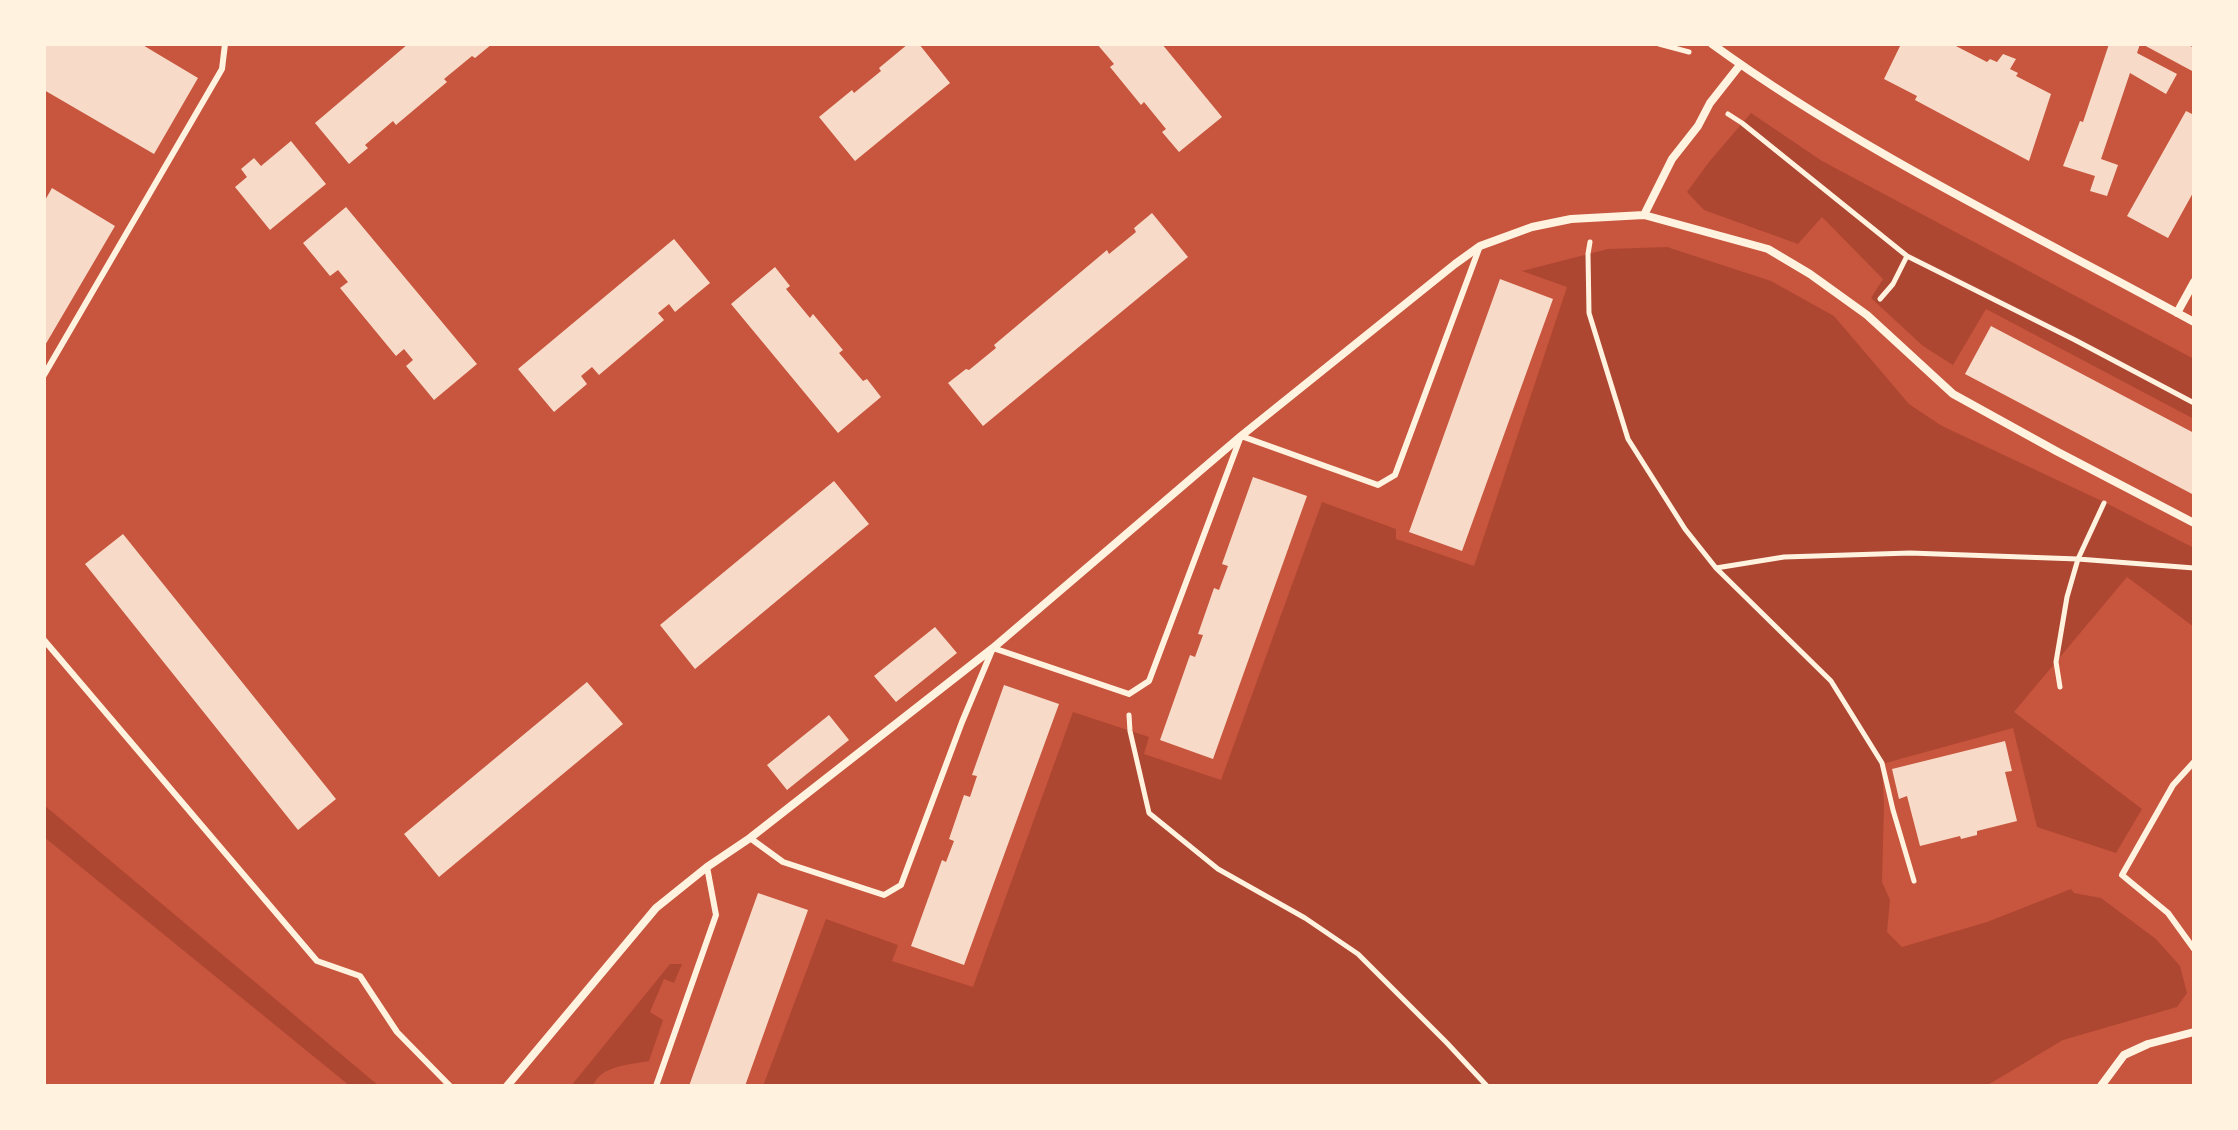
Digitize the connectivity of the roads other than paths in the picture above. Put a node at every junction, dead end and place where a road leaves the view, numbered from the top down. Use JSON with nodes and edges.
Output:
{"nodes":[{"id":1,"x":225,"y":44,"type":"edge"},
{"id":2,"x":1712,"y":44,"type":"edge"},
{"id":3,"x":1740,"y":65,"type":"junction"},
{"id":4,"x":1644,"y":215,"type":"junction"},
{"id":5,"x":1480,"y":246,"type":"junction"},
{"id":6,"x":2194,"y":282,"type":"edge"},
{"id":7,"x":2177,"y":313,"type":"junction"},
{"id":8,"x":2194,"y":322,"type":"edge"},
{"id":9,"x":44,"y":375,"type":"edge"},
{"id":10,"x":1241,"y":436,"type":"junction"},
{"id":11,"x":2194,"y":523,"type":"edge"},
{"id":12,"x":44,"y":640,"type":"edge"},
{"id":13,"x":993,"y":648,"type":"junction"},
{"id":14,"x":2194,"y":762,"type":"edge"},
{"id":15,"x":750,"y":838,"type":"junction"},
{"id":16,"x":707,"y":867,"type":"junction"},
{"id":17,"x":2194,"y":949,"type":"edge"},
{"id":18,"x":2194,"y":1032,"type":"edge"},
{"id":19,"x":450,"y":1086,"type":"edge"},
{"id":20,"x":507,"y":1086,"type":"edge"},
{"id":21,"x":656,"y":1086,"type":"edge"},
{"id":22,"x":2101,"y":1086,"type":"edge"}],
"edges":[{"from":1,"to":9,"type":"lane"},
{"from":2,"to":3,"type":"street"},
{"from":3,"to":4,"type":"street"},
{"from":3,"to":7,"type":"street"},
{"from":4,"to":5,"type":"street"},
{"from":4,"to":11,"type":"street"},
{"from":5,"to":10,"type":"street"},
{"from":5,"to":10,"type":"lane"},
{"from":6,"to":7,"type":"street"},
{"from":7,"to":8,"type":"street"},
{"from":10,"to":13,"type":"street"},
{"from":10,"to":13,"type":"lane"},
{"from":12,"to":19,"type":"lane"},
{"from":13,"to":15,"type":"street"},
{"from":13,"to":15,"type":"lane"},
{"from":14,"to":17,"type":"lane"},
{"from":15,"to":16,"type":"street"},
{"from":16,"to":20,"type":"street"},
{"from":16,"to":21,"type":"lane"},
{"from":18,"to":22,"type":"street"}]}
